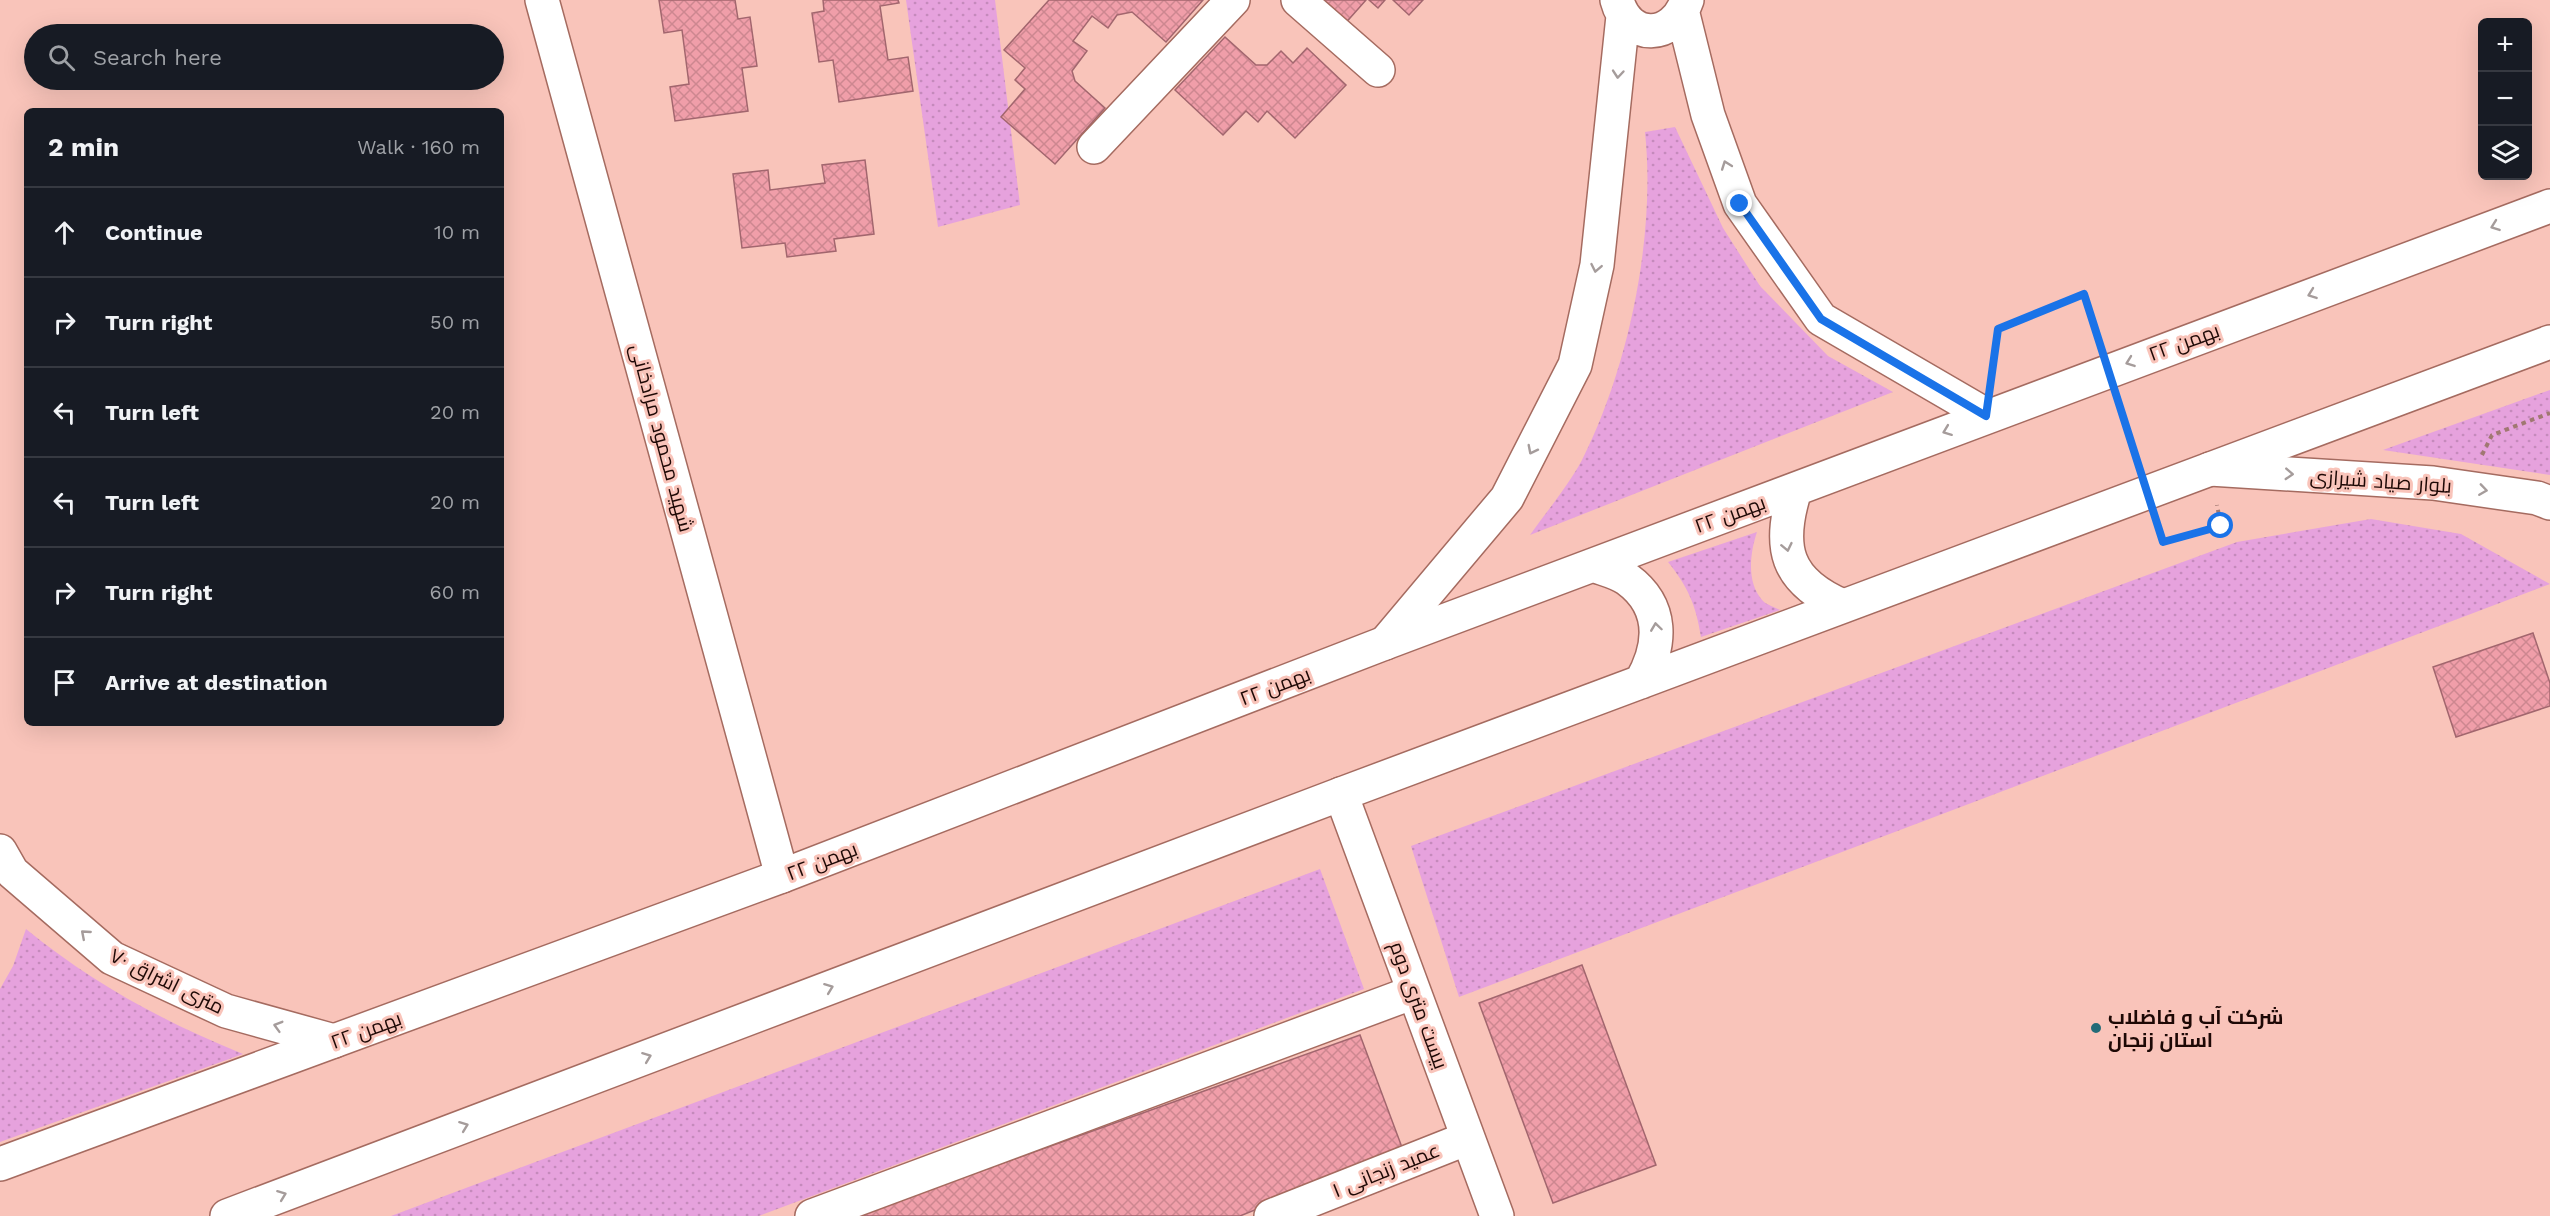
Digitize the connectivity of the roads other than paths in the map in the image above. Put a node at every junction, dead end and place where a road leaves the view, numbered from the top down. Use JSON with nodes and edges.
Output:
{"nodes":[{"id":1,"x":542,"y":0,"type":"edge"},
{"id":2,"x":1233,"y":0,"type":"edge"},
{"id":3,"x":1298,"y":0,"type":"edge"},
{"id":4,"x":1685,"y":7,"type":"edge"},
{"id":5,"x":1620,"y":8,"type":"edge"},
{"id":6,"x":1378,"y":70,"type":"dead end"},
{"id":7,"x":1094,"y":147,"type":"dead end"},
{"id":8,"x":2550,"y":206,"type":"edge"},
{"id":9,"x":2550,"y":342,"type":"edge"},
{"id":10,"x":1986,"y":416,"type":"junction"},
{"id":11,"x":2210,"y":469,"type":"junction"},
{"id":12,"x":1795,"y":490,"type":"junction"},
{"id":13,"x":2550,"y":503,"type":"edge"},
{"id":14,"x":1593,"y":565,"type":"junction"},
{"id":15,"x":1843,"y":606,"type":"junction"},
{"id":16,"x":1385,"y":643,"type":"junction"},
{"id":17,"x":1641,"y":681,"type":"junction"},
{"id":18,"x":1341,"y":794,"type":"junction"},
{"id":19,"x":0,"y":851,"type":"edge"},
{"id":20,"x":782,"y":876,"type":"junction"},
{"id":21,"x":1414,"y":992,"type":"junction"},
{"id":22,"x":334,"y":1041,"type":"junction"},
{"id":23,"x":1468,"y":1138,"type":"junction"},
{"id":24,"x":0,"y":1164,"type":"edge"},
{"id":25,"x":831,"y":1213,"type":"edge"},
{"id":26,"x":227,"y":1216,"type":"edge"},
{"id":27,"x":1270,"y":1216,"type":"edge"},
{"id":28,"x":1497,"y":1216,"type":"edge"}],
"edges":[{"from":1,"to":20,"type":"main road","name":"شهید محمود مرادخانی"},
{"from":2,"to":7,"type":"main road"},
{"from":3,"to":6,"type":"main road"},
{"from":4,"to":5,"type":"main road"},
{"from":10,"to":4,"type":"main road","one_way":true},
{"from":5,"to":16,"type":"main road","one_way":true},
{"from":8,"to":10,"type":"main road","name":"۲۲ بهمن","one_way":true},
{"from":9,"to":11,"type":"main road"},
{"from":10,"to":12,"type":"main road","name":"۲۲ بهمن","one_way":true},
{"from":11,"to":13,"type":"main road","name":"بلوار صیاد شیرازی","one_way":true},
{"from":11,"to":15,"type":"main road"},
{"from":12,"to":14,"type":"main road","name":"۲۲ بهمن"},
{"from":12,"to":15,"type":"main road","one_way":true},
{"from":14,"to":16,"type":"main road","name":"۲۲ بهمن"},
{"from":17,"to":14,"type":"main road","one_way":true},
{"from":15,"to":17,"type":"main road"},
{"from":16,"to":20,"type":"main road","name":"۲۲ بهمن"},
{"from":17,"to":18,"type":"main road"},
{"from":18,"to":21,"type":"main road","name":"بیست متری دوم"},
{"from":26,"to":18,"type":"main road","one_way":true},
{"from":22,"to":19,"type":"main road","name":"۷۰ متری اشراق","one_way":true},
{"from":20,"to":22,"type":"main road","name":"۲۲ بهمن"},
{"from":21,"to":23,"type":"main road","name":"بیست متری دوم"},
{"from":21,"to":25,"type":"main road"},
{"from":22,"to":24,"type":"main road","name":"۲۲ بهمن"},
{"from":23,"to":27,"type":"main road","name":"عمید زنجانی ۱"},
{"from":23,"to":28,"type":"main road","name":"بیست متری دوم"}]}
